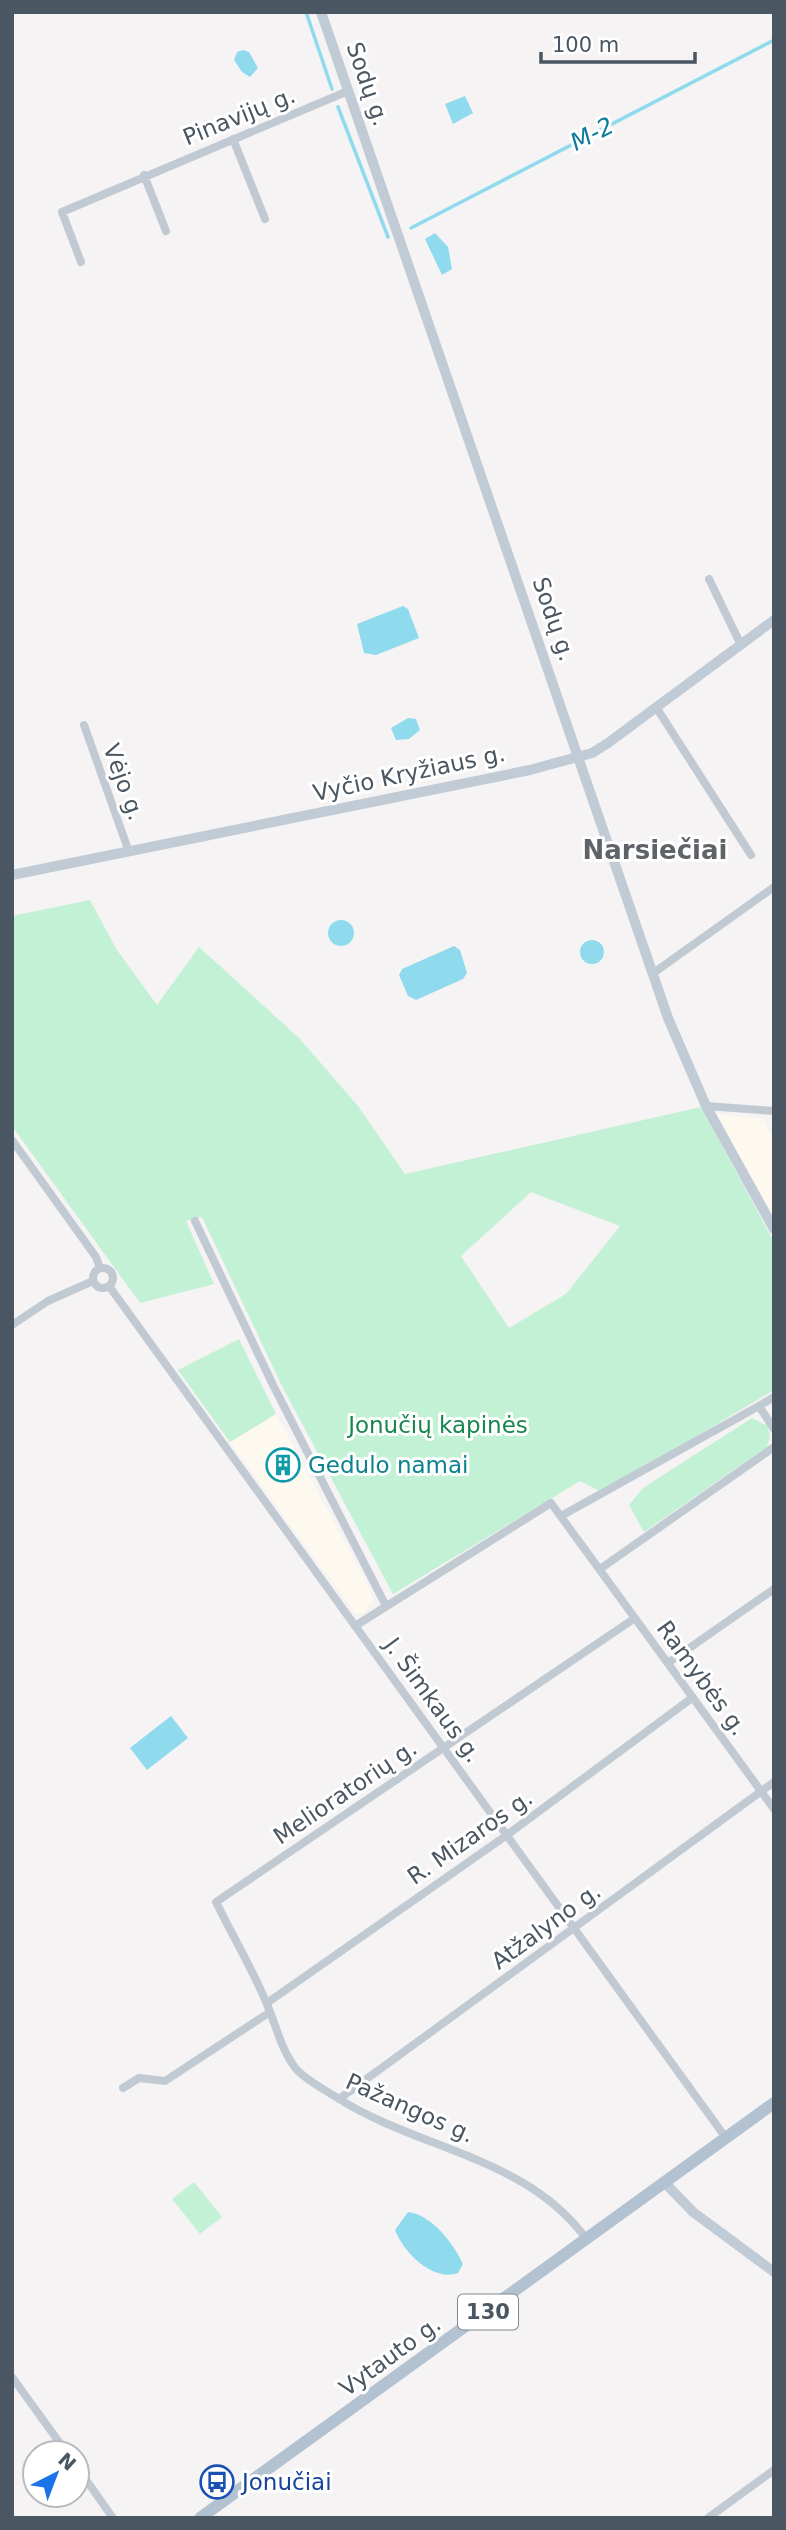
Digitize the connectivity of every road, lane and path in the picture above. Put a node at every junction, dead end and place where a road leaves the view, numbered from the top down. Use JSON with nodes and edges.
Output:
{"nodes":[{"id":1,"x":321,"y":12,"type":"edge"},
{"id":2,"x":348,"y":91,"type":"junction"},
{"id":3,"x":233,"y":139,"type":"junction"},
{"id":4,"x":144,"y":175,"type":"junction"},
{"id":5,"x":265,"y":219,"type":"dead end"},
{"id":6,"x":166,"y":231,"type":"dead end"},
{"id":7,"x":81,"y":261,"type":"dead end"},
{"id":8,"x":709,"y":579,"type":"dead end"},
{"id":9,"x":774,"y":620,"type":"edge"},
{"id":10,"x":741,"y":645,"type":"junction"},
{"id":11,"x":656,"y":708,"type":"junction"},
{"id":12,"x":84,"y":725,"type":"dead end"},
{"id":13,"x":579,"y":757,"type":"junction"},
{"id":14,"x":129,"y":852,"type":"junction"},
{"id":15,"x":751,"y":855,"type":"dead end"},
{"id":16,"x":12,"y":875,"type":"edge"},
{"id":17,"x":774,"y":887,"type":"edge"},
{"id":18,"x":652,"y":974,"type":"junction"},
{"id":19,"x":706,"y":1106,"type":"junction"},
{"id":20,"x":774,"y":1111,"type":"edge"},
{"id":21,"x":12,"y":1140,"type":"edge"},
{"id":22,"x":195,"y":1221,"type":"dead end"},
{"id":23,"x":774,"y":1229,"type":"edge"},
{"id":24,"x":100,"y":1268,"type":"junction"},
{"id":25,"x":93,"y":1282,"type":"junction"},
{"id":26,"x":109,"y":1286,"type":"junction"},
{"id":27,"x":12,"y":1325,"type":"edge"},
{"id":28,"x":774,"y":1397,"type":"edge"},
{"id":29,"x":759,"y":1406,"type":"junction"},
{"id":30,"x":774,"y":1429,"type":"edge"},
{"id":31,"x":774,"y":1447,"type":"edge"},
{"id":32,"x":561,"y":1516,"type":"junction"},
{"id":33,"x":600,"y":1569,"type":"junction"},
{"id":34,"x":774,"y":1589,"type":"edge"},
{"id":35,"x":386,"y":1606,"type":"junction"},
{"id":36,"x":635,"y":1618,"type":"junction"},
{"id":37,"x":355,"y":1626,"type":"junction"},
{"id":38,"x":668,"y":1663,"type":"junction"},
{"id":39,"x":692,"y":1698,"type":"junction"},
{"id":40,"x":444,"y":1748,"type":"junction"},
{"id":41,"x":774,"y":1782,"type":"edge"},
{"id":42,"x":761,"y":1791,"type":"junction"},
{"id":43,"x":774,"y":1809,"type":"edge"},
{"id":44,"x":507,"y":1835,"type":"junction"},
{"id":45,"x":215,"y":1902,"type":"joint"},
{"id":46,"x":575,"y":1929,"type":"junction"},
{"id":47,"x":268,"y":2008,"type":"junction"},
{"id":48,"x":123,"y":2088,"type":"dead end"},
{"id":49,"x":339,"y":2099,"type":"junction"},
{"id":50,"x":774,"y":2103,"type":"edge"},
{"id":51,"x":726,"y":2138,"type":"junction"},
{"id":52,"x":664,"y":2183,"type":"junction"},
{"id":53,"x":587,"y":2240,"type":"junction"},
{"id":54,"x":774,"y":2272,"type":"edge"},
{"id":55,"x":12,"y":2377,"type":"edge"},
{"id":56,"x":57,"y":2439,"type":"edge"},
{"id":57,"x":774,"y":2470,"type":"edge"},
{"id":58,"x":91,"y":2487,"type":"edge"},
{"id":59,"x":113,"y":2518,"type":"edge"},
{"id":60,"x":201,"y":2518,"type":"edge"},
{"id":61,"x":708,"y":2518,"type":"edge"}],
"edges":[{"from":1,"to":2,"type":"main road","name":"Sodų g."},
{"from":2,"to":3,"type":"street","name":"Pinavijų g."},
{"from":2,"to":13,"type":"main road","name":"Sodų g."},
{"from":3,"to":4,"type":"street","name":"Pinavijų g."},
{"from":3,"to":5,"type":"street"},
{"from":4,"to":6,"type":"street"},
{"from":4,"to":7,"type":"street","name":"Pinavijų g."},
{"from":8,"to":10,"type":"street"},
{"from":9,"to":10,"type":"main road","name":"Vyčio Kryžiaus g."},
{"from":10,"to":11,"type":"main road","name":"Vyčio Kryžiaus g."},
{"from":11,"to":13,"type":"main road","name":"Vyčio Kryžiaus g."},
{"from":11,"to":15,"type":"street"},
{"from":12,"to":14,"type":"street","name":"Vėjo g."},
{"from":13,"to":14,"type":"main road","name":"Vyčio Kryžiaus g."},
{"from":13,"to":18,"type":"main road","name":"Sodų g."},
{"from":14,"to":16,"type":"main road","name":"Vyčio Kryžiaus g."},
{"from":17,"to":18,"type":"street"},
{"from":18,"to":19,"type":"main road","name":"Sodų g."},
{"from":19,"to":20,"type":"street"},
{"from":19,"to":23,"type":"main road","name":"Sodų g."},
{"from":21,"to":24,"type":"street","name":"J. Šimkaus g."},
{"from":22,"to":35,"type":"street"},
{"from":24,"to":25,"type":"street"},
{"from":24,"to":26,"type":"street","name":"J. Šimkaus g."},
{"from":25,"to":26,"type":"street"},
{"from":25,"to":27,"type":"street"},
{"from":26,"to":37,"type":"street","name":"J. Šimkaus g."},
{"from":28,"to":29,"type":"street"},
{"from":29,"to":30,"type":"street"},
{"from":29,"to":32,"type":"street"},
{"from":31,"to":33,"type":"street"},
{"from":32,"to":33,"type":"street","name":"Ramybės g."},
{"from":32,"to":35,"type":"street","name":"Ramybės g."},
{"from":33,"to":36,"type":"street","name":"Ramybės g."},
{"from":34,"to":38,"type":"street"},
{"from":35,"to":37,"type":"street"},
{"from":36,"to":38,"type":"street","name":"Ramybės g."},
{"from":36,"to":40,"type":"street","name":"Melioratorių g."},
{"from":37,"to":40,"type":"street","name":"J. Šimkaus g."},
{"from":38,"to":39,"type":"street","name":"Ramybės g."},
{"from":39,"to":42,"type":"street","name":"Ramybės g."},
{"from":39,"to":44,"type":"street","name":"R. Mizaros g."},
{"from":40,"to":44,"type":"street","name":"J. Šimkaus g."},
{"from":40,"to":45,"type":"street","name":"Melioratorių g."},
{"from":41,"to":42,"type":"street","name":"Atžalyno g."},
{"from":42,"to":43,"type":"street","name":"Ramybės g."},
{"from":42,"to":46,"type":"street","name":"Atžalyno g."},
{"from":44,"to":46,"type":"street","name":"J. Šimkaus g."},
{"from":44,"to":47,"type":"street","name":"R. Mizaros g."},
{"from":45,"to":47,"type":"street","name":"Pažangos g."},
{"from":46,"to":49,"type":"street","name":"Atžalyno g."},
{"from":46,"to":51,"type":"street","name":"J. Šimkaus g."},
{"from":47,"to":48,"type":"street","name":"R. Mizaros g."},
{"from":47,"to":49,"type":"street","name":"Pažangos g."},
{"from":49,"to":53,"type":"street","name":"Pažangos g."},
{"from":50,"to":51,"type":"main road","name":"Vytauto g.","number":"130"},
{"from":51,"to":52,"type":"main road","name":"Vytauto g.","number":"130"},
{"from":52,"to":53,"type":"main road","name":"Vytauto g.","number":"130"},
{"from":52,"to":54,"type":"main road"},
{"from":53,"to":60,"type":"main road","name":"Vytauto g.","number":"130"},
{"from":55,"to":56,"type":"street"},
{"from":57,"to":61,"type":"street"},
{"from":58,"to":59,"type":"street"}]}
